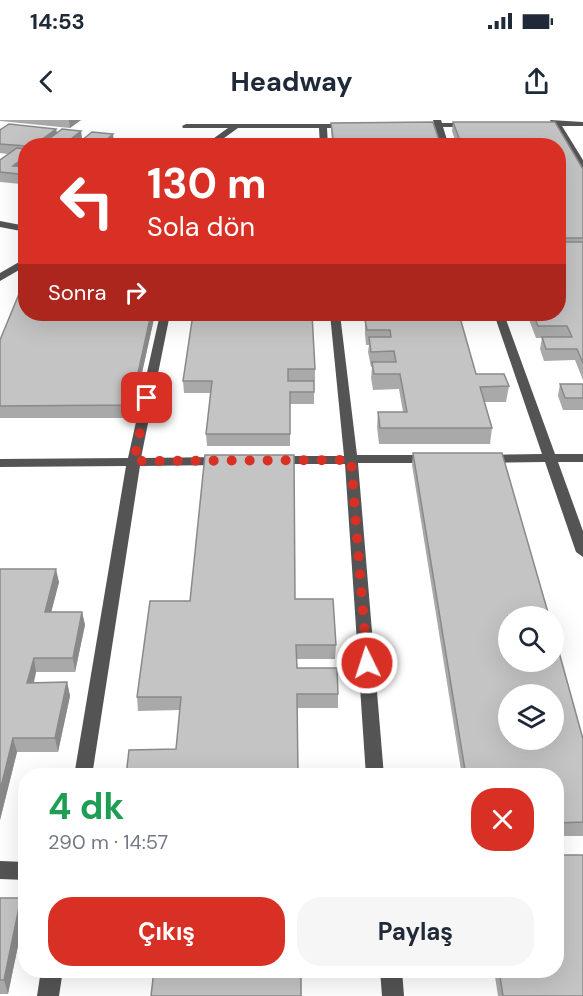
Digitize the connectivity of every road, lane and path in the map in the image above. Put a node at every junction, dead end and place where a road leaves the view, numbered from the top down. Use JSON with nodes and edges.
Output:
{"nodes":[{"id":1,"x":556,"y":122,"type":"edge"},
{"id":2,"x":438,"y":123,"type":"edge"},
{"id":3,"x":534,"y":124,"type":"edge"},
{"id":4,"x":583,"y":124,"type":"edge"},
{"id":5,"x":365,"y":125,"type":"edge"},
{"id":6,"x":407,"y":125,"type":"edge"},
{"id":7,"x":486,"y":125,"type":"edge"},
{"id":8,"x":186,"y":126,"type":"dead end"},
{"id":9,"x":323,"y":126,"type":"junction"},
{"id":10,"x":235,"y":127,"type":"junction"},
{"id":11,"x":219,"y":138,"type":"edge"},
{"id":12,"x":324,"y":138,"type":"edge"},
{"id":13,"x":443,"y":138,"type":"edge"},
{"id":14,"x":566,"y":138,"type":"edge"},
{"id":15,"x":566,"y":139,"type":"edge"},
{"id":16,"x":583,"y":167,"type":"edge"},
{"id":17,"x":0,"y":224,"type":"edge"},
{"id":18,"x":18,"y":227,"type":"edge"},
{"id":19,"x":18,"y":266,"type":"edge"},
{"id":20,"x":0,"y":278,"type":"edge"},
{"id":21,"x":164,"y":321,"type":"edge"},
{"id":22,"x":336,"y":321,"type":"edge"},
{"id":23,"x":501,"y":321,"type":"edge"},
{"id":24,"x":583,"y":458,"type":"edge"},
{"id":25,"x":452,"y":459,"type":"edge"},
{"id":26,"x":474,"y":459,"type":"edge"},
{"id":27,"x":550,"y":459,"type":"junction"},
{"id":28,"x":237,"y":460,"type":"edge"},
{"id":29,"x":260,"y":460,"type":"edge"},
{"id":30,"x":351,"y":460,"type":"junction"},
{"id":31,"x":134,"y":461,"type":"junction"},
{"id":32,"x":0,"y":463,"type":"edge"},
{"id":33,"x":583,"y":552,"type":"edge"},
{"id":34,"x":84,"y":768,"type":"edge"},
{"id":35,"x":374,"y":768,"type":"edge"},
{"id":36,"x":0,"y":870,"type":"edge"},
{"id":37,"x":18,"y":871,"type":"edge"},
{"id":38,"x":51,"y":978,"type":"edge"},
{"id":39,"x":392,"y":978,"type":"edge"},
{"id":40,"x":48,"y":996,"type":"edge"},
{"id":41,"x":393,"y":996,"type":"edge"}],
"edges":[{"from":1,"to":3,"type":"street"},
{"from":1,"to":4,"type":"street"},
{"from":1,"to":14,"type":"street"},
{"from":2,"to":6,"type":"street"},
{"from":2,"to":7,"type":"street"},
{"from":2,"to":13,"type":"street"},
{"from":5,"to":9,"type":"street"},
{"from":8,"to":10,"type":"street"},
{"from":9,"to":10,"type":"street"},
{"from":9,"to":12,"type":"street"},
{"from":10,"to":11,"type":"street"},
{"from":15,"to":16,"type":"street"},
{"from":17,"to":18,"type":"street"},
{"from":19,"to":20,"type":"street"},
{"from":21,"to":31,"type":"street"},
{"from":22,"to":30,"type":"street"},
{"from":23,"to":27,"type":"street"},
{"from":24,"to":27,"type":"street"},
{"from":25,"to":30,"type":"street"},
{"from":26,"to":27,"type":"street"},
{"from":27,"to":33,"type":"street"},
{"from":28,"to":31,"type":"street"},
{"from":29,"to":30,"type":"street"},
{"from":30,"to":35,"type":"street"},
{"from":31,"to":32,"type":"street"},
{"from":31,"to":34,"type":"street"},
{"from":36,"to":37,"type":"street"},
{"from":38,"to":40,"type":"street"},
{"from":39,"to":41,"type":"street"}]}
